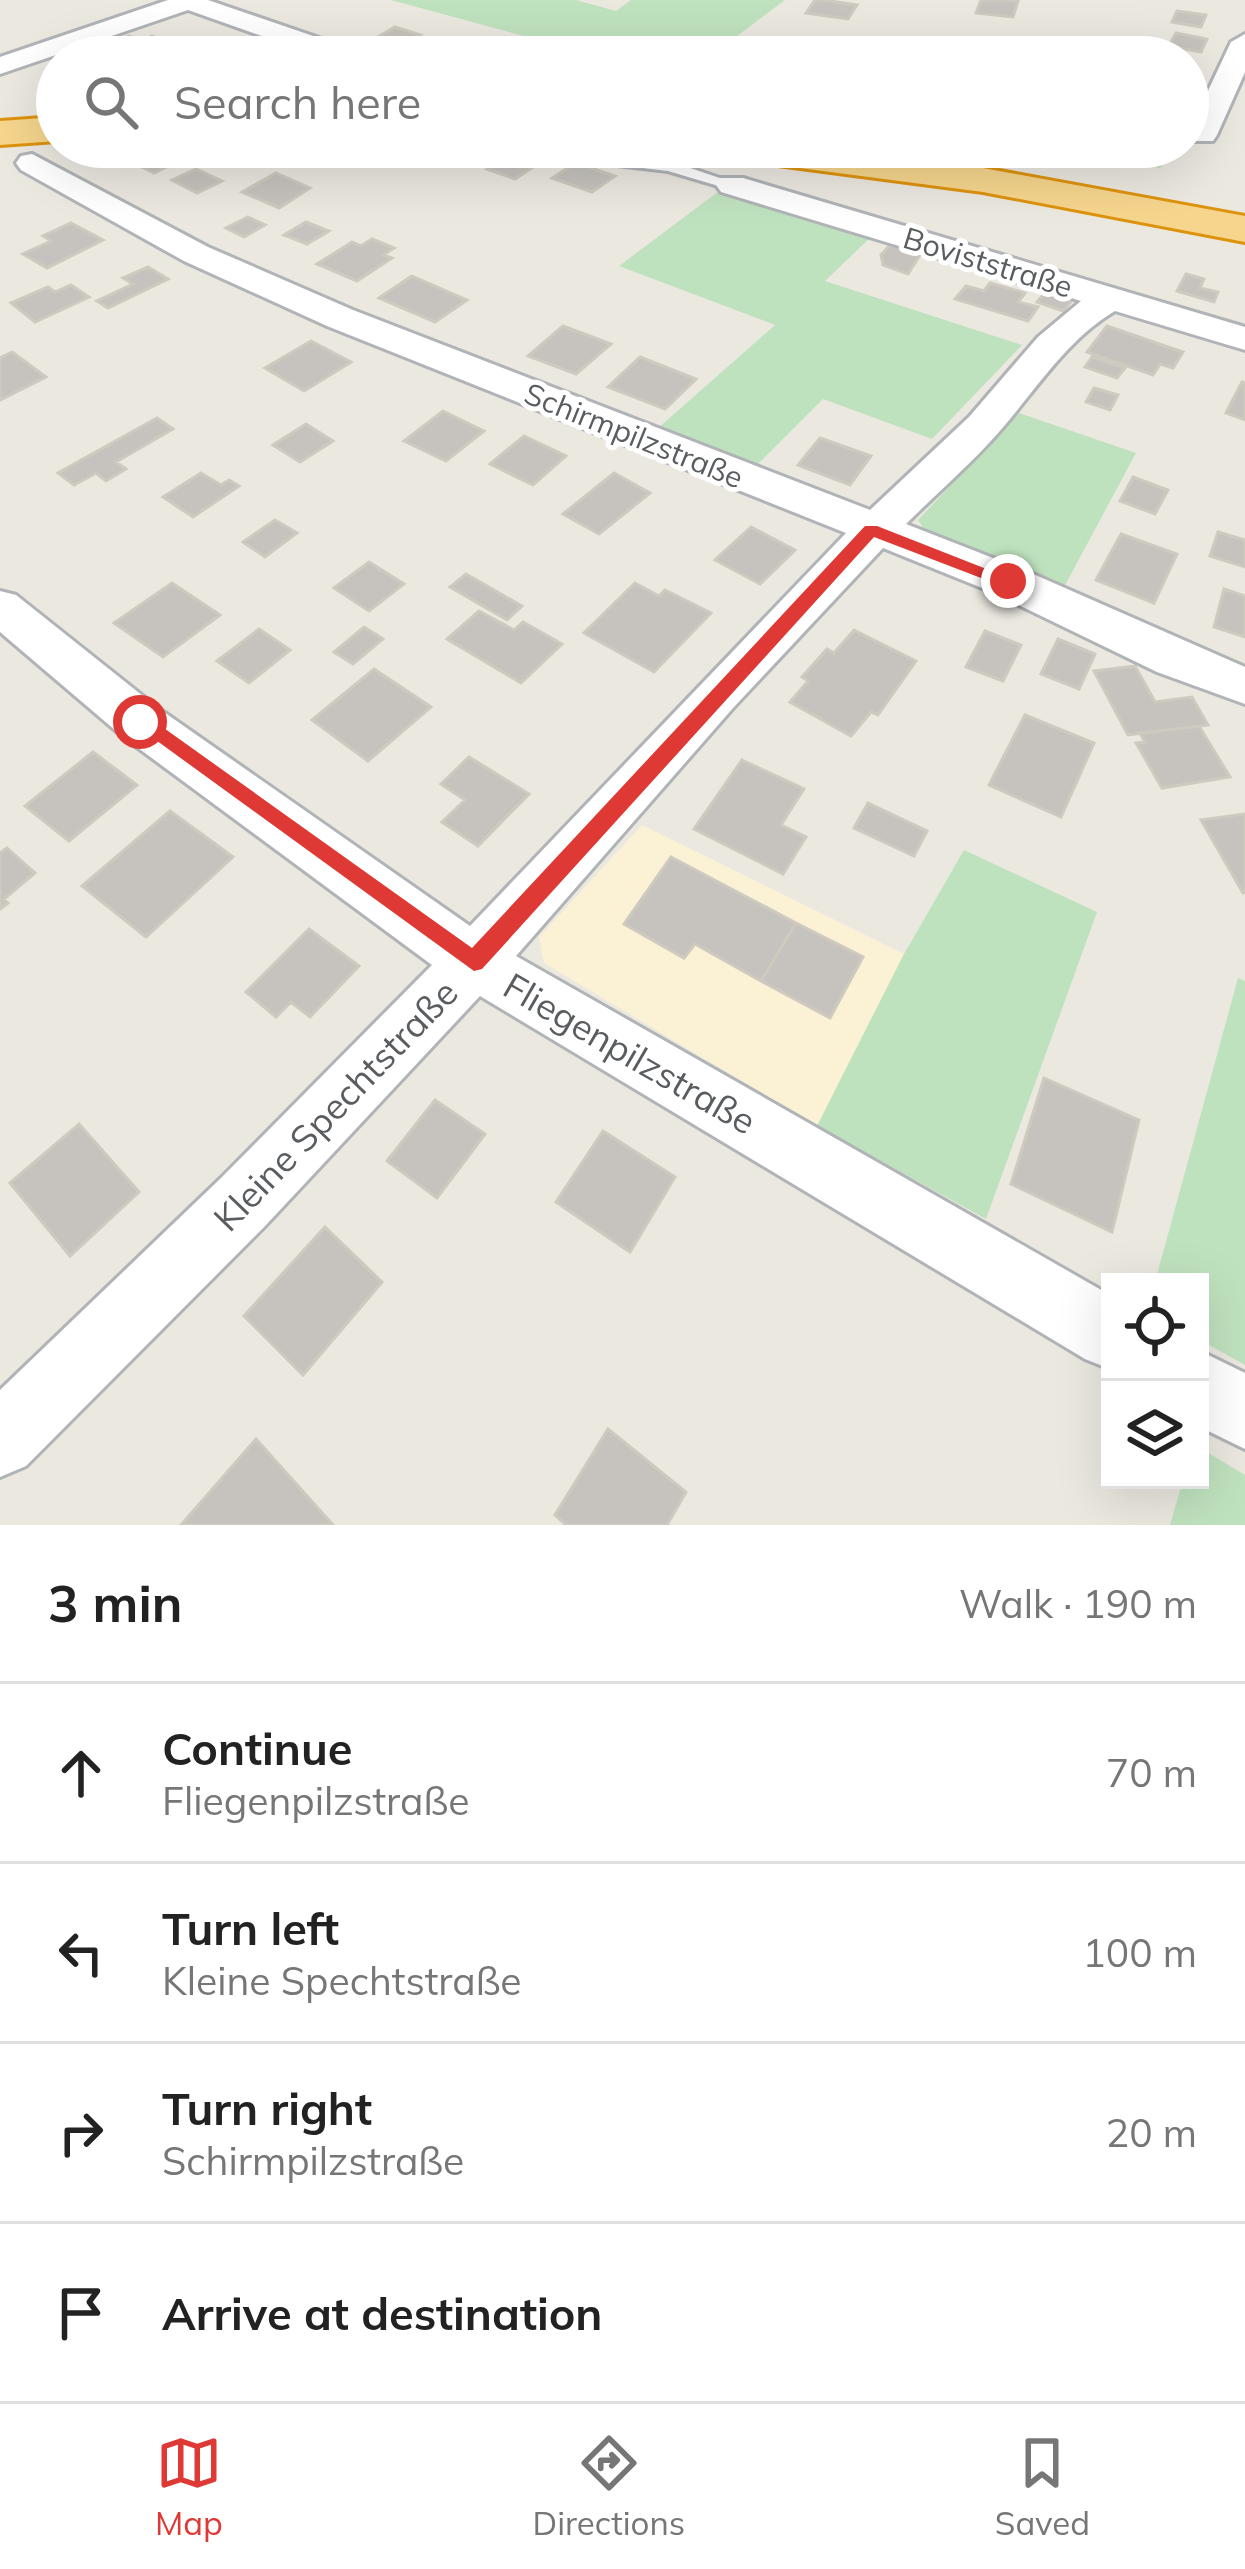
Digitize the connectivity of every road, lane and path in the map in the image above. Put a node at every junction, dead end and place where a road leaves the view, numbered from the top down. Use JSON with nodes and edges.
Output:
{"nodes":[{"id":1,"x":191,"y":1,"type":"edge"},
{"id":2,"x":88,"y":36,"type":"edge"},
{"id":3,"x":288,"y":36,"type":"edge"},
{"id":4,"x":1245,"y":42,"type":"edge"},
{"id":5,"x":36,"y":54,"type":"edge"},
{"id":6,"x":0,"y":66,"type":"edge"},
{"id":7,"x":1235,"y":91,"type":"edge"},
{"id":8,"x":36,"y":113,"type":"edge"},
{"id":9,"x":0,"y":115,"type":"edge"},
{"id":10,"x":1209,"y":125,"type":"edge"},
{"id":11,"x":36,"y":130,"type":"edge"},
{"id":12,"x":0,"y":133,"type":"edge"},
{"id":13,"x":32,"y":163,"type":"dead end"},
{"id":14,"x":36,"y":165,"type":"edge"},
{"id":15,"x":41,"y":168,"type":"edge"},
{"id":16,"x":737,"y":168,"type":"edge"},
{"id":17,"x":763,"y":168,"type":"edge"},
{"id":18,"x":1011,"y":168,"type":"edge"},
{"id":19,"x":1245,"y":206,"type":"edge"},
{"id":20,"x":1245,"y":229,"type":"edge"},
{"id":21,"x":1111,"y":299,"type":"junction"},
{"id":22,"x":1245,"y":340,"type":"edge"},
{"id":23,"x":871,"y":530,"type":"junction"},
{"id":24,"x":0,"y":607,"type":"edge"},
{"id":25,"x":1245,"y":686,"type":"edge"},
{"id":26,"x":474,"y":962,"type":"junction"},
{"id":27,"x":1101,"y":1329,"type":"edge"},
{"id":28,"x":1209,"y":1392,"type":"edge"},
{"id":29,"x":1245,"y":1413,"type":"edge"},
{"id":30,"x":0,"y":1440,"type":"edge"}],
"edges":[{"from":1,"to":2,"type":"street"},
{"from":1,"to":3,"type":"street"},
{"from":4,"to":7,"type":"street"},
{"from":5,"to":6,"type":"street"},
{"from":7,"to":10,"type":"street"},
{"from":8,"to":9,"type":"highway"},
{"from":11,"to":12,"type":"highway"},
{"from":13,"to":14,"type":"street","name":"Schirmpilzstraße"},
{"from":15,"to":23,"type":"street","name":"Schirmpilzstraße"},
{"from":16,"to":21,"type":"street","name":"Boviststraße"},
{"from":17,"to":20,"type":"highway"},
{"from":18,"to":19,"type":"highway"},
{"from":21,"to":22,"type":"street","name":"Boviststraße"},
{"from":21,"to":23,"type":"street","name":"Kleine Spechtstraße"},
{"from":23,"to":25,"type":"street","name":"Schirmpilzstraße"},
{"from":23,"to":26,"type":"street","name":"Kleine Spechtstraße"},
{"from":24,"to":26,"type":"street","name":"Fliegenpilzstraße"},
{"from":26,"to":27,"type":"street","name":"Fliegenpilzstraße"},
{"from":26,"to":30,"type":"street","name":"Kleine Spechtstraße"},
{"from":28,"to":29,"type":"street"}]}
